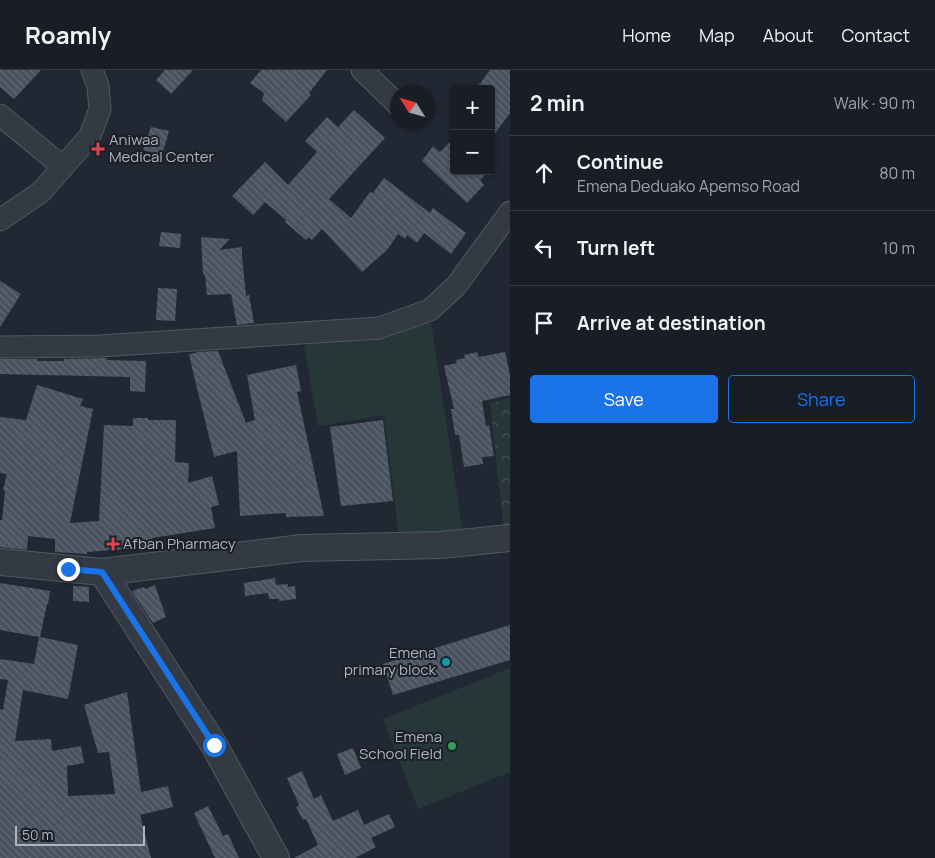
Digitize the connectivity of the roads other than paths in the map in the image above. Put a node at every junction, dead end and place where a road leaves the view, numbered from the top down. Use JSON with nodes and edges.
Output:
{"nodes":[{"id":1,"x":92,"y":70,"type":"edge"},
{"id":2,"x":362,"y":70,"type":"edge"},
{"id":3,"x":390,"y":97,"type":"edge"},
{"id":4,"x":0,"y":115,"type":"edge"},
{"id":5,"x":63,"y":167,"type":"junction"},
{"id":6,"x":510,"y":212,"type":"edge"},
{"id":7,"x":0,"y":220,"type":"edge"},
{"id":8,"x":0,"y":347,"type":"edge"},
{"id":9,"x":510,"y":538,"type":"edge"},
{"id":10,"x":0,"y":562,"type":"edge"},
{"id":11,"x":102,"y":572,"type":"junction"},
{"id":12,"x":276,"y":858,"type":"edge"}],
"edges":[{"from":1,"to":5,"type":"street"},
{"from":2,"to":3,"type":"street"},
{"from":4,"to":5,"type":"street"},
{"from":5,"to":7,"type":"street"},
{"from":6,"to":8,"type":"street"},
{"from":9,"to":11,"type":"street"},
{"from":10,"to":11,"type":"street"},
{"from":11,"to":12,"type":"street"}]}
